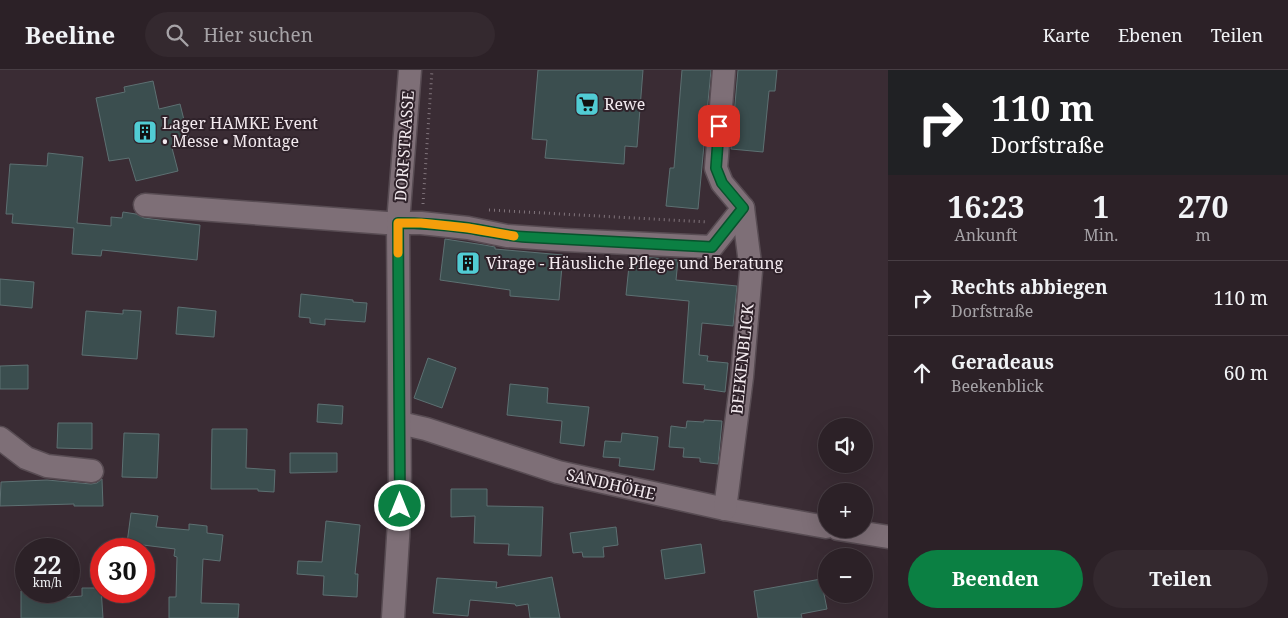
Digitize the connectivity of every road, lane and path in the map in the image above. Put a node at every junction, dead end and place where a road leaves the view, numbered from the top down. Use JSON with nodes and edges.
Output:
{"nodes":[{"id":1,"x":410,"y":70,"type":"edge"},
{"id":2,"x":724,"y":70,"type":"edge"},
{"id":3,"x":145,"y":205,"type":"dead end"},
{"id":4,"x":743,"y":208,"type":"junction"},
{"id":5,"x":481,"y":210,"type":"dead end"},
{"id":6,"x":713,"y":220,"type":"dead end"},
{"id":7,"x":398,"y":223,"type":"junction"},
{"id":8,"x":400,"y":423,"type":"junction"},
{"id":9,"x":0,"y":438,"type":"edge"},
{"id":10,"x":92,"y":471,"type":"dead end"},
{"id":11,"x":725,"y":509,"type":"junction"},
{"id":12,"x":818,"y":526,"type":"edge"},
{"id":13,"x":873,"y":535,"type":"edge"},
{"id":14,"x":888,"y":537,"type":"edge"},
{"id":15,"x":393,"y":618,"type":"edge"}],
"edges":[{"from":1,"to":7,"type":"street","name":"DORFSTRASSE"},
{"from":2,"to":4,"type":"street"},
{"from":3,"to":7,"type":"street"},
{"from":4,"to":7,"type":"street","name":"DORFSTRASSE"},
{"from":4,"to":11,"type":"street","name":"BEEKENBLICK"},
{"from":5,"to":6,"type":"path"},
{"from":7,"to":8,"type":"street","name":"DORFSTRASSE"},
{"from":8,"to":11,"type":"street","name":"SANDHÖHE"},
{"from":8,"to":15,"type":"street","name":"DORFSTRASSE"},
{"from":9,"to":10,"type":"street"},
{"from":11,"to":12,"type":"street","name":"SANDHÖHE"},
{"from":13,"to":14,"type":"street"}]}
